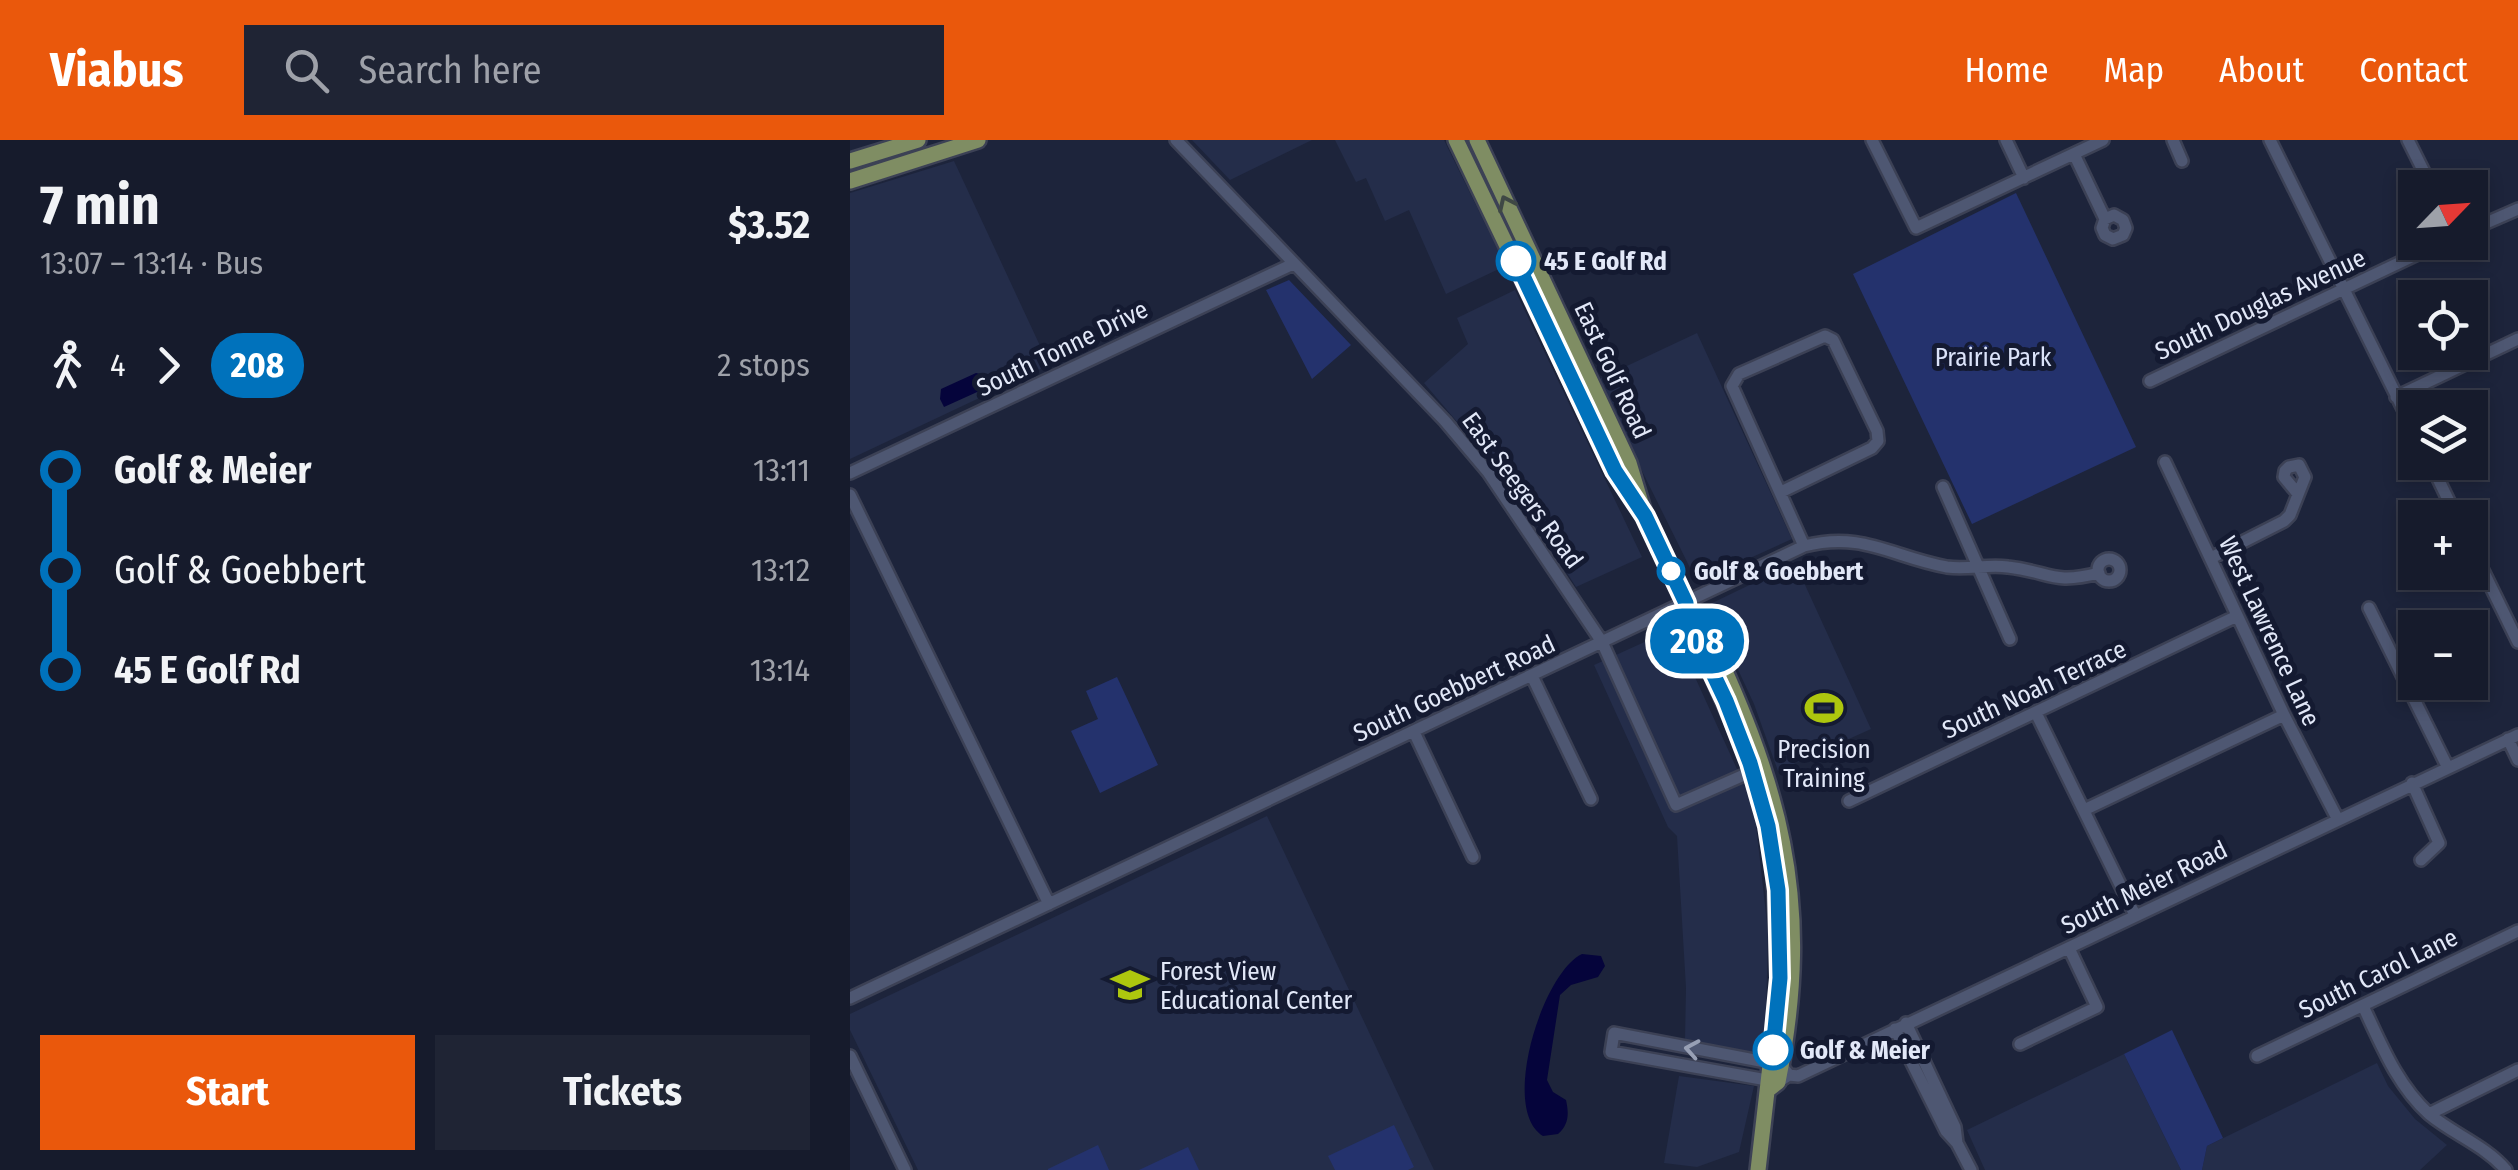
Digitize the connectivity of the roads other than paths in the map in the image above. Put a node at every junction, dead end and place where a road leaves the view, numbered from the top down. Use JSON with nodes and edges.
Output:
{"nodes":[{"id":1,"x":918,"y":140,"type":"edge"},
{"id":2,"x":978,"y":140,"type":"edge"},
{"id":3,"x":1176,"y":140,"type":"edge"},
{"id":4,"x":1456,"y":140,"type":"edge"},
{"id":5,"x":1477,"y":140,"type":"edge"},
{"id":6,"x":1872,"y":140,"type":"edge"},
{"id":7,"x":2006,"y":140,"type":"edge"},
{"id":8,"x":2103,"y":140,"type":"edge"},
{"id":9,"x":2173,"y":140,"type":"edge"},
{"id":10,"x":2270,"y":140,"type":"edge"},
{"id":11,"x":2408,"y":140,"type":"edge"},
{"id":12,"x":2074,"y":154,"type":"junction"},
{"id":13,"x":850,"y":161,"type":"edge"},
{"id":14,"x":2182,"y":161,"type":"dead end"},
{"id":15,"x":2423,"y":170,"type":"edge"},
{"id":16,"x":2024,"y":178,"type":"junction"},
{"id":17,"x":850,"y":181,"type":"edge"},
{"id":18,"x":2518,"y":209,"type":"edge"},
{"id":19,"x":2106,"y":219,"type":"dead end"},
{"id":20,"x":2488,"y":222,"type":"edge"},
{"id":21,"x":2404,"y":260,"type":"edge"},
{"id":22,"x":1293,"y":264,"type":"junction"},
{"id":23,"x":2343,"y":288,"type":"junction"},
{"id":24,"x":2518,"y":338,"type":"edge"},
{"id":25,"x":2150,"y":381,"type":"dead end"},
{"id":26,"x":2396,"y":397,"type":"junction"},
{"id":27,"x":2398,"y":401,"type":"edge"},
{"id":28,"x":2164,"y":462,"type":"dead end"},
{"id":29,"x":850,"y":472,"type":"edge"},
{"id":30,"x":1942,"y":487,"type":"dead end"},
{"id":31,"x":1781,"y":492,"type":"junction"},
{"id":32,"x":2298,"y":494,"type":"dead end"},
{"id":33,"x":850,"y":495,"type":"edge"},
{"id":34,"x":1645,"y":516,"type":"junction"},
{"id":35,"x":1804,"y":546,"type":"junction"},
{"id":36,"x":2210,"y":558,"type":"junction"},
{"id":37,"x":1978,"y":566,"type":"junction"},
{"id":38,"x":2099,"y":573,"type":"dead end"},
{"id":39,"x":2488,"y":581,"type":"edge"},
{"id":40,"x":1686,"y":603,"type":"junction"},
{"id":41,"x":2369,"y":608,"type":"dead end"},
{"id":42,"x":2237,"y":616,"type":"junction"},
{"id":43,"x":2010,"y":639,"type":"dead end"},
{"id":44,"x":1602,"y":642,"type":"junction"},
{"id":45,"x":2518,"y":642,"type":"edge"},
{"id":46,"x":1532,"y":676,"type":"junction"},
{"id":47,"x":2036,"y":714,"type":"junction"},
{"id":48,"x":2284,"y":715,"type":"junction"},
{"id":49,"x":1414,"y":732,"type":"junction"},
{"id":50,"x":2513,"y":737,"type":"edge"},
{"id":51,"x":2518,"y":760,"type":"edge"},
{"id":52,"x":2448,"y":766,"type":"junction"},
{"id":53,"x":1752,"y":771,"type":"junction"},
{"id":54,"x":2412,"y":783,"type":"junction"},
{"id":55,"x":1591,"y":798,"type":"dead end"},
{"id":56,"x":1849,"y":801,"type":"dead end"},
{"id":57,"x":2084,"y":810,"type":"junction"},
{"id":58,"x":2337,"y":818,"type":"junction"},
{"id":59,"x":1473,"y":857,"type":"dead end"},
{"id":60,"x":2421,"y":860,"type":"dead end"},
{"id":61,"x":1049,"y":904,"type":"junction"},
{"id":62,"x":2135,"y":915,"type":"junction"},
{"id":63,"x":2518,"y":931,"type":"edge"},
{"id":64,"x":2069,"y":948,"type":"junction"},
{"id":65,"x":850,"y":998,"type":"edge"},
{"id":66,"x":2363,"y":1006,"type":"junction"},
{"id":67,"x":1900,"y":1026,"type":"junction"},
{"id":68,"x":2020,"y":1044,"type":"dead end"},
{"id":69,"x":850,"y":1056,"type":"edge"},
{"id":70,"x":2258,"y":1056,"type":"dead end"},
{"id":71,"x":2518,"y":1070,"type":"edge"},
{"id":72,"x":1776,"y":1076,"type":"junction"},
{"id":73,"x":2429,"y":1114,"type":"junction"},
{"id":74,"x":905,"y":1170,"type":"edge"},
{"id":75,"x":1758,"y":1170,"type":"edge"},
{"id":76,"x":1971,"y":1170,"type":"edge"},
{"id":77,"x":2506,"y":1170,"type":"edge"}],
"edges":[{"from":1,"to":13,"type":"main road"},
{"from":2,"to":17,"type":"main road"},
{"from":3,"to":22,"type":"street","name":"East Seegers Road"},
{"from":4,"to":34,"type":"main road","name":"East Golf Road"},
{"from":34,"to":5,"type":"main road","name":"East Golf Road","one_way":true},
{"from":6,"to":16,"type":"street"},
{"from":7,"to":16,"type":"street"},
{"from":8,"to":12,"type":"street"},
{"from":9,"to":14,"type":"street"},
{"from":10,"to":23,"type":"street"},
{"from":11,"to":15,"type":"street"},
{"from":12,"to":16,"type":"street"},
{"from":12,"to":19,"type":"street"},
{"from":18,"to":20,"type":"street"},
{"from":21,"to":23,"type":"street","name":"South Douglas Avenue"},
{"from":22,"to":29,"type":"street","name":"South Tonne Drive"},
{"from":22,"to":44,"type":"street","name":"East Seegers Road"},
{"from":23,"to":25,"type":"street","name":"South Douglas Avenue"},
{"from":23,"to":26,"type":"street"},
{"from":24,"to":26,"type":"street"},
{"from":26,"to":27,"type":"street"},
{"from":28,"to":36,"type":"street","name":"West Lawrence Lane"},
{"from":30,"to":37,"type":"street"},
{"from":31,"to":31,"type":"street"},
{"from":31,"to":35,"type":"street"},
{"from":32,"to":36,"type":"street"},
{"from":33,"to":61,"type":"street"},
{"from":34,"to":40,"type":"main road","name":"East Golf Road"},
{"from":35,"to":37,"type":"street","name":"South Goebbert Road"},
{"from":35,"to":40,"type":"street","name":"South Goebbert Road"},
{"from":36,"to":42,"type":"street","name":"West Lawrence Lane"},
{"from":37,"to":38,"type":"street","name":"South Goebbert Road"},
{"from":37,"to":43,"type":"street"},
{"from":39,"to":45,"type":"street"},
{"from":40,"to":44,"type":"street","name":"South Goebbert Road"},
{"from":40,"to":53,"type":"main road","name":"East Golf Road"},
{"from":40,"to":72,"type":"main road","name":"East Golf Road"},
{"from":41,"to":52,"type":"street"},
{"from":42,"to":47,"type":"street","name":"South Noah Terrace"},
{"from":42,"to":48,"type":"street","name":"West Lawrence Lane"},
{"from":44,"to":46,"type":"street","name":"South Goebbert Road"},
{"from":44,"to":53,"type":"street","name":"East Seegers Road"},
{"from":46,"to":49,"type":"street","name":"South Goebbert Road"},
{"from":46,"to":55,"type":"street"},
{"from":47,"to":56,"type":"street","name":"South Noah Terrace"},
{"from":47,"to":57,"type":"street"},
{"from":48,"to":57,"type":"street"},
{"from":48,"to":58,"type":"street","name":"West Lawrence Lane"},
{"from":49,"to":59,"type":"street"},
{"from":49,"to":61,"type":"street","name":"South Goebbert Road"},
{"from":50,"to":51,"type":"street"},
{"from":50,"to":52,"type":"street","name":"South Meier Road"},
{"from":52,"to":54,"type":"street","name":"South Meier Road"},
{"from":53,"to":72,"type":"main road","name":"East Golf Road"},
{"from":54,"to":58,"type":"street","name":"South Meier Road"},
{"from":54,"to":60,"type":"street"},
{"from":57,"to":62,"type":"street"},
{"from":58,"to":62,"type":"street","name":"South Meier Road"},
{"from":61,"to":65,"type":"street","name":"South Goebbert Road"},
{"from":62,"to":64,"type":"street","name":"South Meier Road"},
{"from":63,"to":66,"type":"street","name":"South Carol Lane"},
{"from":64,"to":67,"type":"street","name":"South Meier Road"},
{"from":64,"to":68,"type":"street"},
{"from":66,"to":70,"type":"street","name":"South Carol Lane"},
{"from":66,"to":73,"type":"street"},
{"from":67,"to":72,"type":"street","name":"South Meier Road"},
{"from":67,"to":76,"type":"street"},
{"from":69,"to":74,"type":"street"},
{"from":71,"to":73,"type":"street"},
{"from":72,"to":72,"type":"street","one_way":true},
{"from":72,"to":75,"type":"main road","name":"East Golf Road"},
{"from":73,"to":77,"type":"street"}]}
